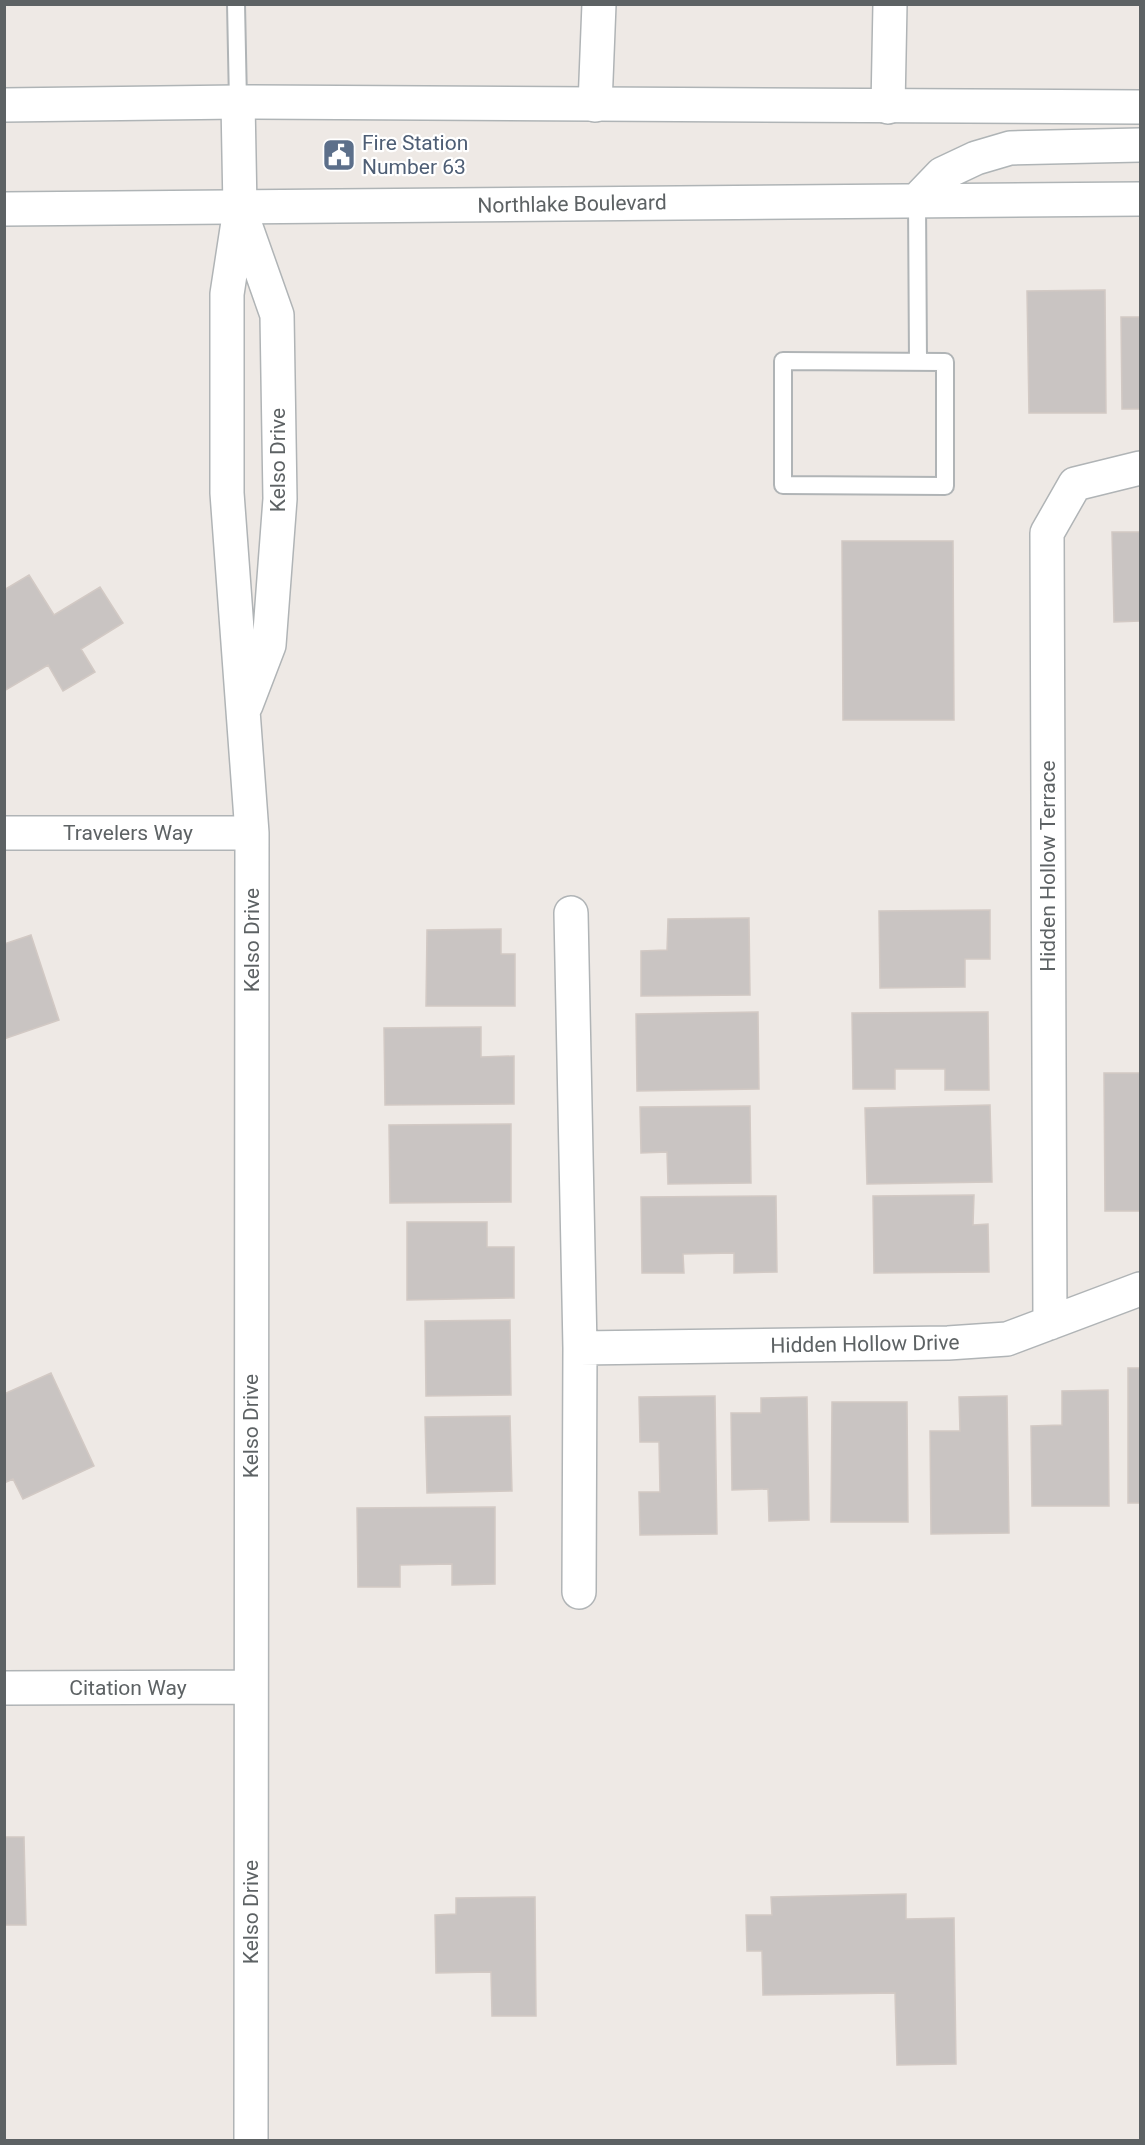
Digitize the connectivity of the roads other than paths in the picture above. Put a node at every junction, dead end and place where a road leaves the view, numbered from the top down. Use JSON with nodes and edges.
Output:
{"nodes":[{"id":1,"x":236,"y":4,"type":"edge"},
{"id":2,"x":598,"y":4,"type":"edge"},
{"id":3,"x":890,"y":4,"type":"edge"},
{"id":4,"x":238,"y":102,"type":"junction"},
{"id":5,"x":4,"y":105,"type":"edge"},
{"id":6,"x":595,"y":105,"type":"junction"},
{"id":7,"x":888,"y":107,"type":"junction"},
{"id":8,"x":1140,"y":107,"type":"edge"},
{"id":9,"x":1140,"y":145,"type":"edge"},
{"id":10,"x":1140,"y":199,"type":"edge"},
{"id":11,"x":917,"y":200,"type":"junction"},
{"id":12,"x":4,"y":209,"type":"edge"},
{"id":13,"x":240,"y":209,"type":"junction"},
{"id":14,"x":918,"y":362,"type":"junction"},
{"id":15,"x":1140,"y":468,"type":"edge"},
{"id":16,"x":243,"y":712,"type":"junction"},
{"id":17,"x":4,"y":833,"type":"edge"},
{"id":18,"x":252,"y":833,"type":"junction"},
{"id":19,"x":571,"y":913,"type":"dead end"},
{"id":20,"x":1140,"y":1288,"type":"edge"},
{"id":21,"x":1050,"y":1323,"type":"junction"},
{"id":22,"x":580,"y":1348,"type":"junction"},
{"id":23,"x":579,"y":1592,"type":"dead end"},
{"id":24,"x":251,"y":1687,"type":"junction"},
{"id":25,"x":4,"y":1688,"type":"edge"},
{"id":26,"x":251,"y":2140,"type":"edge"}],
"edges":[{"from":1,"to":4,"type":"lane"},
{"from":2,"to":6,"type":"street"},
{"from":3,"to":7,"type":"street"},
{"from":4,"to":5,"type":"street"},
{"from":4,"to":6,"type":"street"},
{"from":4,"to":13,"type":"street","name":"Kelso Drive"},
{"from":6,"to":7,"type":"street"},
{"from":7,"to":8,"type":"street"},
{"from":9,"to":11,"type":"street"},
{"from":10,"to":11,"type":"street","name":"Northlake Boulevard"},
{"from":11,"to":13,"type":"street","name":"Northlake Boulevard"},
{"from":11,"to":14,"type":"lane"},
{"from":12,"to":13,"type":"street","name":"Northlake Boulevard"},
{"from":13,"to":16,"type":"street","name":"Kelso Drive"},
{"from":13,"to":16,"type":"street","name":"Kelso Drive"},
{"from":14,"to":14,"type":"lane"},
{"from":15,"to":21,"type":"street","name":"Hidden Hollow Terrace"},
{"from":16,"to":18,"type":"street","name":"Kelso Drive"},
{"from":17,"to":18,"type":"street","name":"Travelers Way"},
{"from":18,"to":24,"type":"street","name":"Kelso Drive"},
{"from":19,"to":22,"type":"street"},
{"from":20,"to":21,"type":"street","name":"Hidden Hollow Drive"},
{"from":21,"to":22,"type":"street","name":"Hidden Hollow Drive"},
{"from":22,"to":23,"type":"street"},
{"from":24,"to":25,"type":"street","name":"Citation Way"},
{"from":24,"to":26,"type":"street","name":"Kelso Drive"}]}
